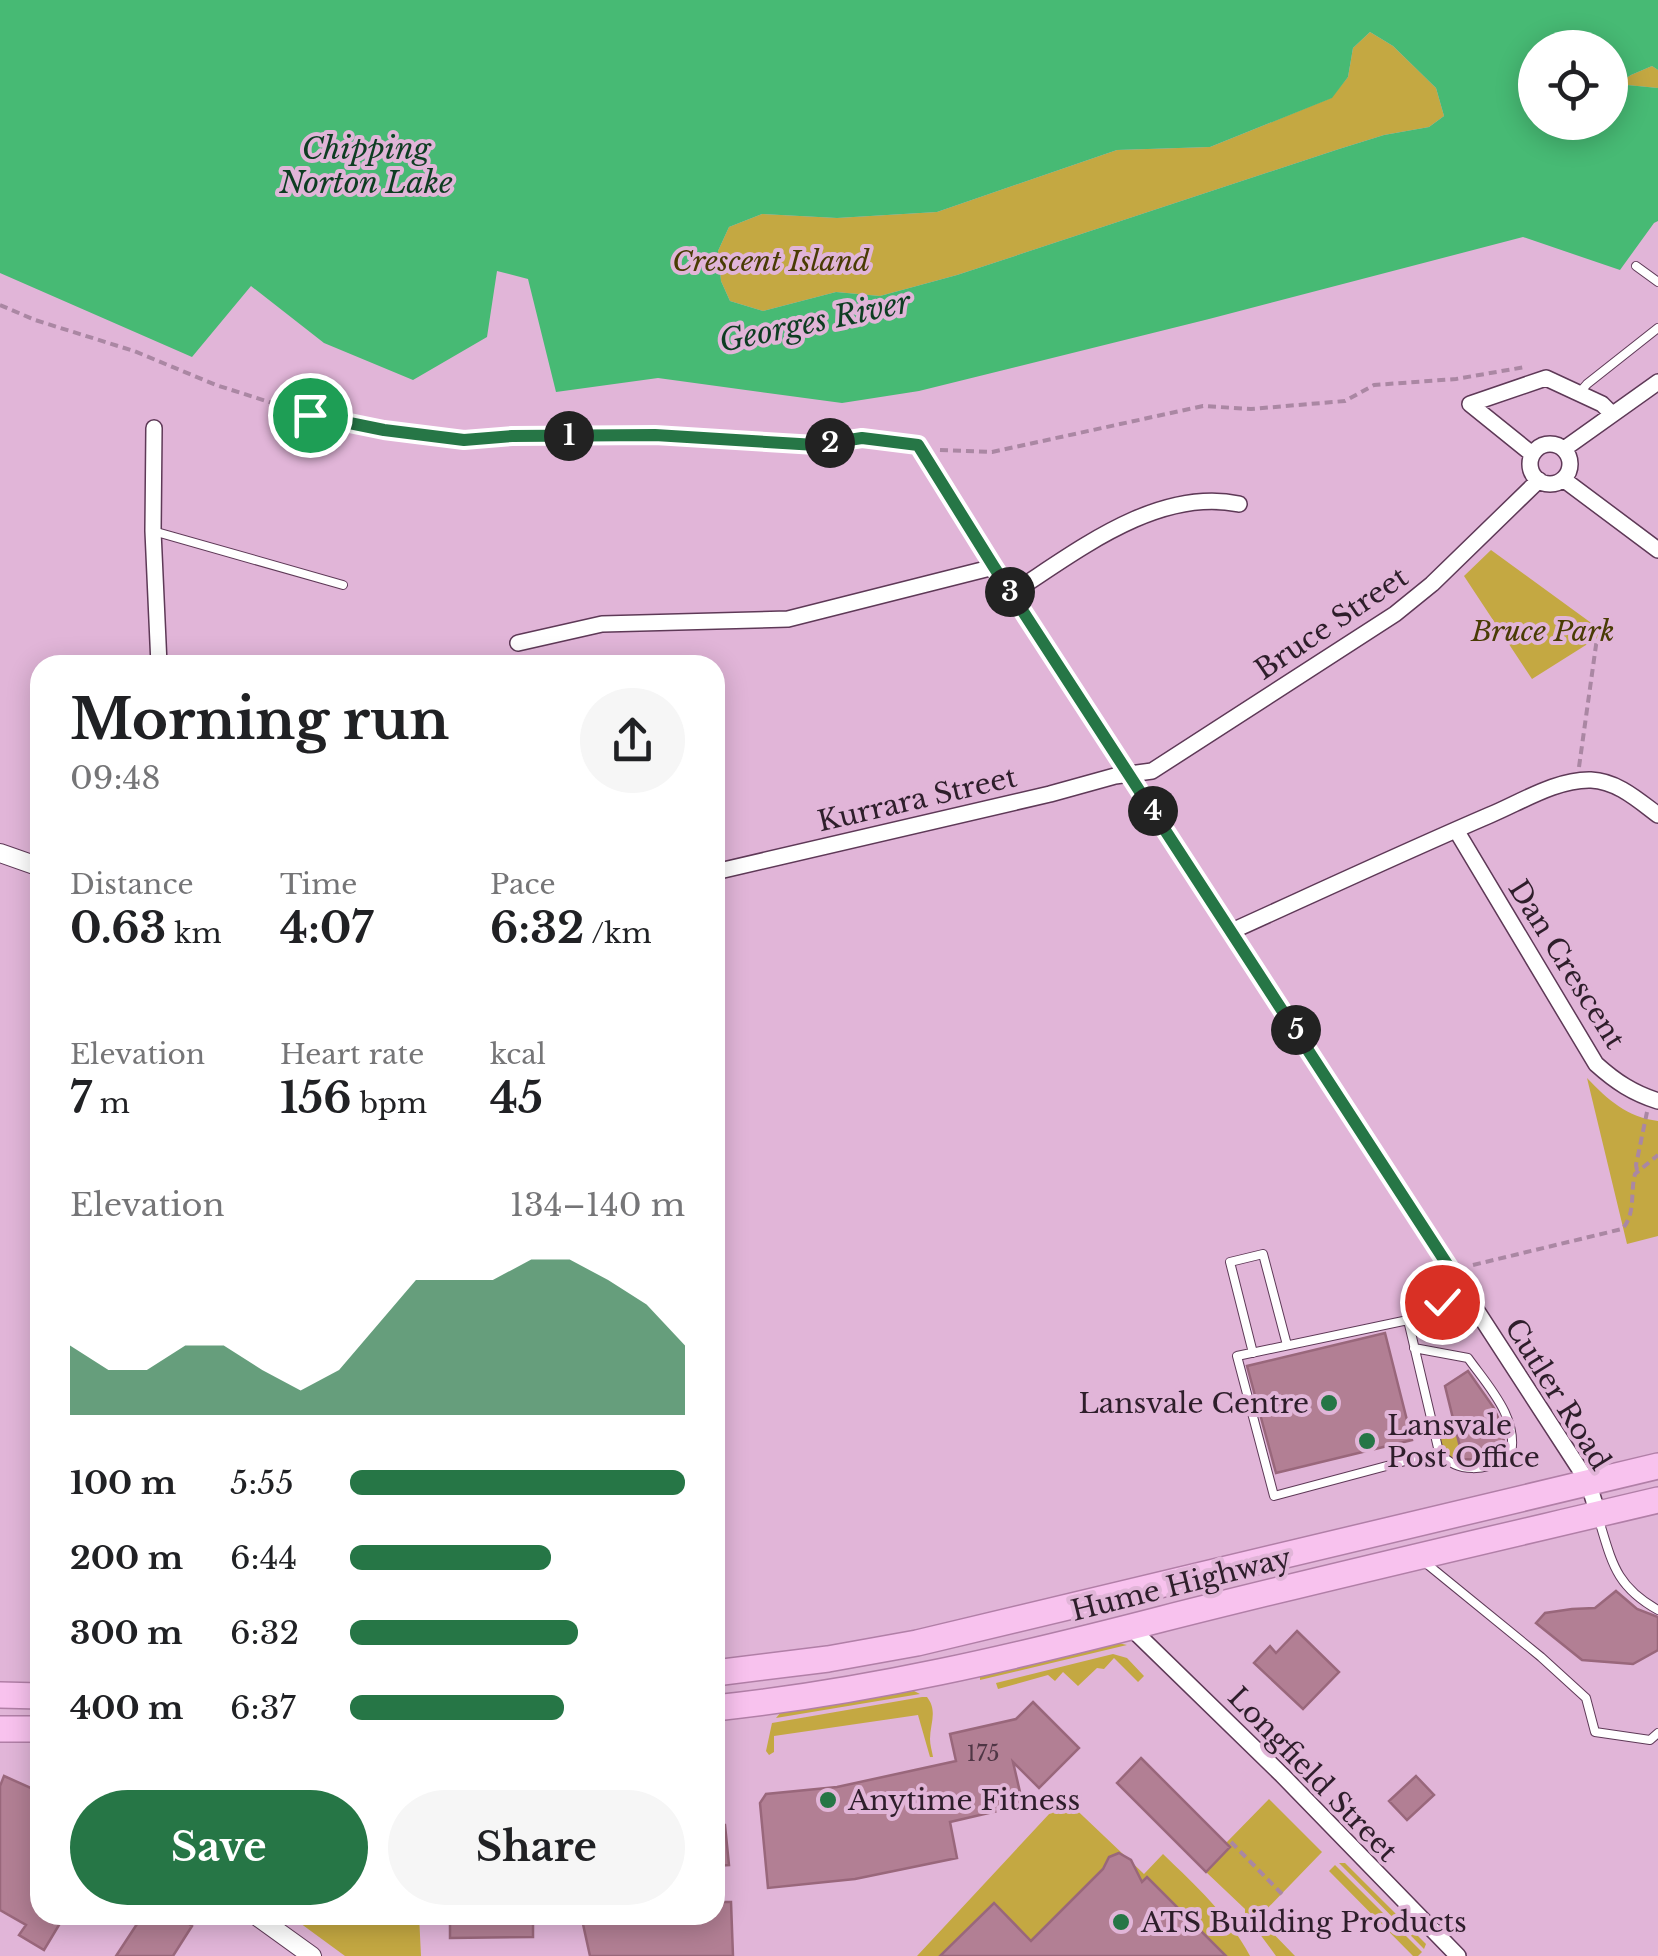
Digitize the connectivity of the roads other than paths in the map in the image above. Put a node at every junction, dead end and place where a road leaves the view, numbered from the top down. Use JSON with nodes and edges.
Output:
{"nodes":[{"id":1,"x":1636,"y":266,"type":"dead end"},
{"id":2,"x":1658,"y":282,"type":"edge"},
{"id":3,"x":1658,"y":328,"type":"edge"},
{"id":4,"x":1658,"y":382,"type":"edge"},
{"id":5,"x":1579,"y":393,"type":"junction"},
{"id":6,"x":1612,"y":413,"type":"junction"},
{"id":7,"x":154,"y":428,"type":"dead end"},
{"id":8,"x":918,"y":445,"type":"road end"},
{"id":9,"x":1564,"y":449,"type":"junction"},
{"id":10,"x":1532,"y":454,"type":"junction"},
{"id":11,"x":1539,"y":480,"type":"junction"},
{"id":12,"x":1563,"y":480,"type":"junction"},
{"id":13,"x":1238,"y":504,"type":"dead end"},
{"id":14,"x":153,"y":531,"type":"junction"},
{"id":15,"x":1658,"y":550,"type":"edge"},
{"id":16,"x":994,"y":567,"type":"junction"},
{"id":17,"x":343,"y":585,"type":"dead end"},
{"id":18,"x":1012,"y":594,"type":"junction"},
{"id":19,"x":518,"y":643,"type":"dead end"},
{"id":20,"x":159,"y":655,"type":"edge"},
{"id":21,"x":1130,"y":775,"type":"junction"},
{"id":22,"x":1658,"y":815,"type":"edge"},
{"id":23,"x":1456,"y":830,"type":"junction"},
{"id":24,"x":0,"y":853,"type":"edge"},
{"id":25,"x":30,"y":864,"type":"edge"},
{"id":26,"x":725,"y":870,"type":"edge"},
{"id":27,"x":1232,"y":931,"type":"junction"},
{"id":28,"x":1654,"y":1100,"type":"edge"},
{"id":29,"x":1463,"y":1290,"type":"junction"},
{"id":30,"x":1408,"y":1320,"type":"junction"},
{"id":31,"x":1287,"y":1345,"type":"junction"},
{"id":32,"x":1414,"y":1348,"type":"junction"},
{"id":33,"x":1252,"y":1352,"type":"junction"},
{"id":34,"x":1439,"y":1452,"type":"junction"},
{"id":35,"x":1658,"y":1466,"type":"edge"},
{"id":36,"x":1588,"y":1482,"type":"junction"},
{"id":37,"x":1658,"y":1500,"type":"edge"},
{"id":38,"x":1598,"y":1514,"type":"junction"},
{"id":39,"x":1419,"y":1558,"type":"junction"},
{"id":40,"x":1658,"y":1610,"type":"edge"},
{"id":41,"x":1131,"y":1628,"type":"junction"},
{"id":42,"x":725,"y":1672,"type":"edge"},
{"id":43,"x":0,"y":1695,"type":"edge"},
{"id":44,"x":30,"y":1696,"type":"edge"},
{"id":45,"x":725,"y":1707,"type":"edge"},
{"id":46,"x":0,"y":1729,"type":"edge"},
{"id":47,"x":30,"y":1730,"type":"edge"},
{"id":48,"x":1658,"y":1733,"type":"edge"},
{"id":49,"x":269,"y":1925,"type":"edge"},
{"id":50,"x":312,"y":1956,"type":"edge"},
{"id":51,"x":1458,"y":1956,"type":"edge"}],
"edges":[{"from":1,"to":2,"type":"lane"},
{"from":3,"to":5,"type":"lane"},
{"from":4,"to":6,"type":"street"},
{"from":5,"to":6,"type":"street"},
{"from":5,"to":10,"type":"street"},
{"from":6,"to":9,"type":"street"},
{"from":7,"to":14,"type":"street"},
{"from":8,"to":16,"type":"street","name":"Cutler Road"},
{"from":9,"to":10,"type":"street"},
{"from":9,"to":12,"type":"street"},
{"from":10,"to":11,"type":"street"},
{"from":11,"to":12,"type":"street"},
{"from":11,"to":21,"type":"street","name":"Bruce Street"},
{"from":12,"to":15,"type":"street"},
{"from":13,"to":18,"type":"street"},
{"from":14,"to":17,"type":"lane"},
{"from":14,"to":20,"type":"street"},
{"from":16,"to":18,"type":"street","name":"Cutler Road"},
{"from":16,"to":19,"type":"street"},
{"from":18,"to":21,"type":"street","name":"Cutler Road"},
{"from":21,"to":26,"type":"street","name":"Kurrara Street"},
{"from":21,"to":27,"type":"street","name":"Cutler Road"},
{"from":22,"to":23,"type":"street"},
{"from":23,"to":27,"type":"street"},
{"from":23,"to":28,"type":"street","name":"Dan Crescent"},
{"from":24,"to":25,"type":"street"},
{"from":27,"to":29,"type":"street","name":"Cutler Road"},
{"from":29,"to":30,"type":"lane"},
{"from":29,"to":36,"type":"street","name":"Cutler Road"},
{"from":30,"to":31,"type":"lane"},
{"from":30,"to":32,"type":"lane"},
{"from":31,"to":33,"type":"lane"},
{"from":31,"to":33,"type":"lane"},
{"from":32,"to":34,"type":"lane"},
{"from":32,"to":34,"type":"lane"},
{"from":33,"to":34,"type":"lane"},
{"from":35,"to":36,"type":"highway","name":"Hume Highway"},
{"from":36,"to":38,"type":"street","name":"Cutler Road"},
{"from":36,"to":42,"type":"highway","name":"Hume Highway"},
{"from":37,"to":38,"type":"highway","name":"Hume Highway"},
{"from":38,"to":39,"type":"highway","name":"Hume Highway"},
{"from":38,"to":40,"type":"lane"},
{"from":39,"to":41,"type":"highway","name":"Hume Highway"},
{"from":39,"to":48,"type":"lane"},
{"from":41,"to":45,"type":"highway","name":"Hume Highway"},
{"from":41,"to":51,"type":"street","name":"Longfield Street"},
{"from":43,"to":44,"type":"highway"},
{"from":46,"to":47,"type":"highway"},
{"from":49,"to":50,"type":"street"}]}
